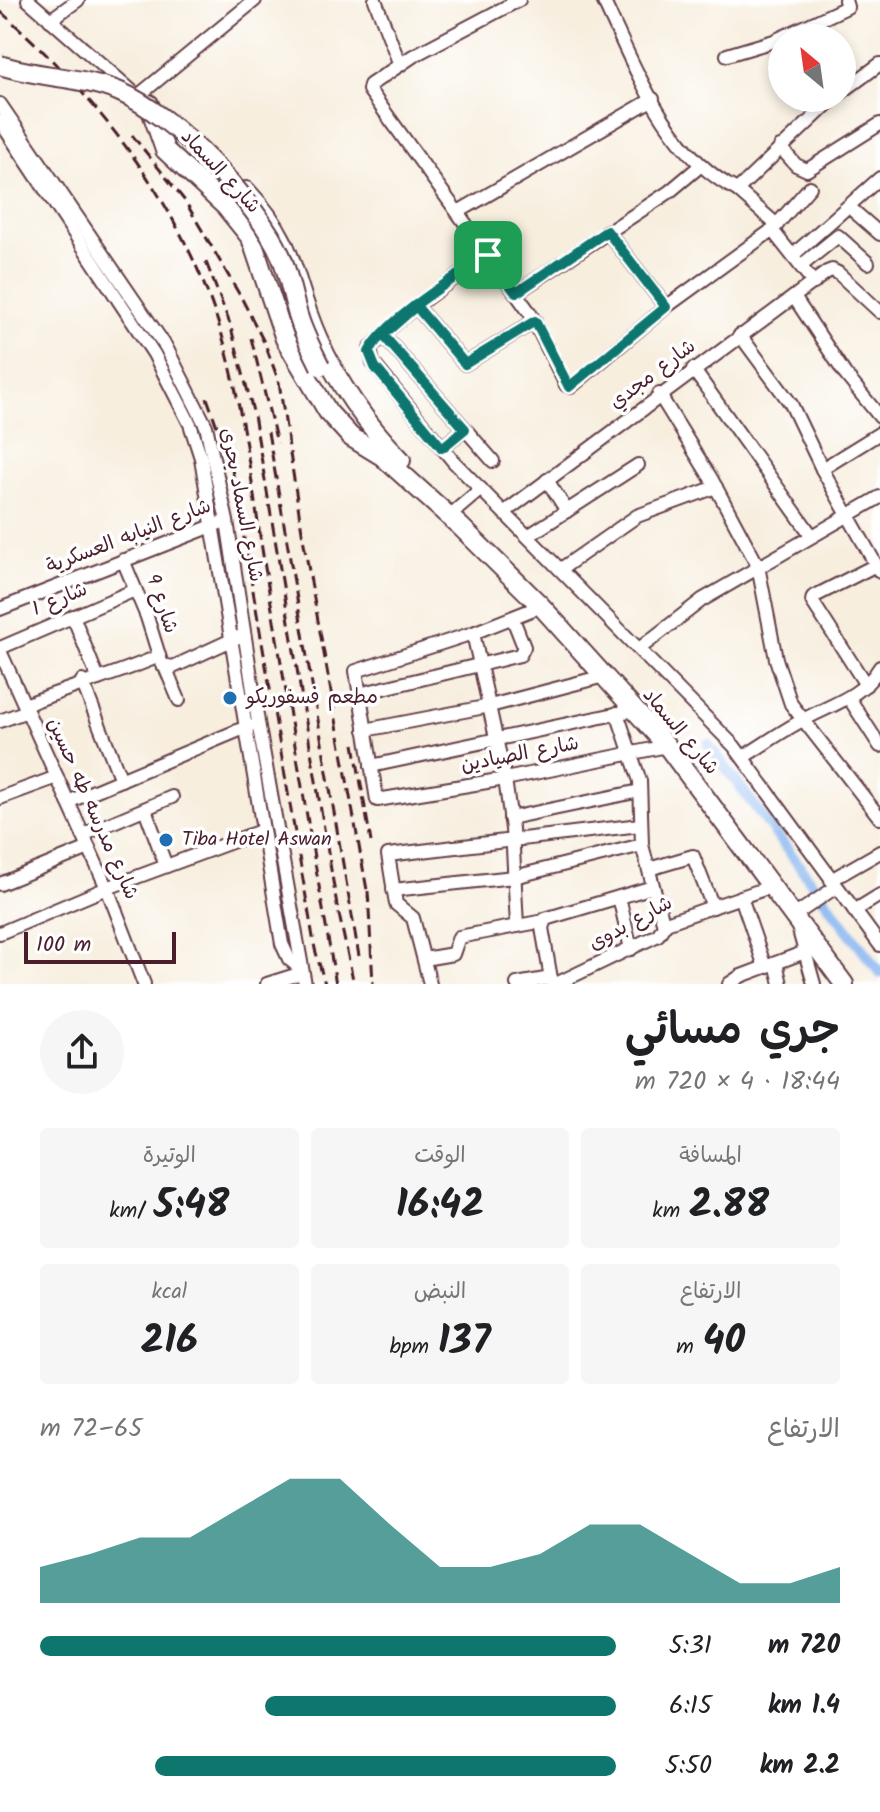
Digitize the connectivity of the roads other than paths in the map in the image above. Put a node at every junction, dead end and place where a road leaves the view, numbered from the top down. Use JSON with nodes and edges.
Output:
{"nodes":[{"id":1,"x":28,"y":0,"type":"edge"},
{"id":2,"x":78,"y":0,"type":"edge"},
{"id":3,"x":255,"y":0,"type":"edge"},
{"id":4,"x":375,"y":0,"type":"edge"},
{"id":5,"x":519,"y":0,"type":"edge"},
{"id":6,"x":604,"y":0,"type":"edge"},
{"id":7,"x":860,"y":0,"type":"edge"},
{"id":8,"x":846,"y":4,"type":"edge"},
{"id":9,"x":50,"y":20,"type":"junction"},
{"id":10,"x":727,"y":55,"type":"dead end"},
{"id":11,"x":880,"y":64,"type":"edge"},
{"id":12,"x":0,"y":65,"type":"edge"},
{"id":13,"x":400,"y":65,"type":"junction"},
{"id":14,"x":638,"y":72,"type":"junction"},
{"id":15,"x":0,"y":75,"type":"edge"},
{"id":16,"x":856,"y":82,"type":"edge"},
{"id":17,"x":653,"y":99,"type":"junction"},
{"id":18,"x":144,"y":100,"type":"junction"},
{"id":19,"x":0,"y":104,"type":"edge"},
{"id":20,"x":819,"y":112,"type":"edge"},
{"id":21,"x":0,"y":121,"type":"edge"},
{"id":22,"x":880,"y":124,"type":"edge"},
{"id":23,"x":23,"y":143,"type":"junction"},
{"id":24,"x":780,"y":147,"type":"junction"},
{"id":25,"x":700,"y":166,"type":"junction"},
{"id":26,"x":880,"y":178,"type":"edge"},
{"id":27,"x":810,"y":187,"type":"dead end"},
{"id":28,"x":737,"y":190,"type":"junction"},
{"id":29,"x":849,"y":207,"type":"junction"},
{"id":30,"x":458,"y":212,"type":"junction"},
{"id":31,"x":774,"y":228,"type":"junction"},
{"id":32,"x":607,"y":231,"type":"junction"},
{"id":33,"x":880,"y":234,"type":"edge"},
{"id":34,"x":488,"y":255,"type":"junction"},
{"id":35,"x":793,"y":255,"type":"junction"},
{"id":36,"x":868,"y":263,"type":"dead end"},
{"id":37,"x":802,"y":265,"type":"junction"},
{"id":38,"x":814,"y":283,"type":"junction"},
{"id":39,"x":516,"y":293,"type":"junction"},
{"id":40,"x":794,"y":297,"type":"junction"},
{"id":41,"x":416,"y":306,"type":"junction"},
{"id":42,"x":666,"y":307,"type":"junction"},
{"id":43,"x":880,"y":312,"type":"edge"},
{"id":44,"x":535,"y":321,"type":"junction"},
{"id":45,"x":383,"y":335,"type":"junction"},
{"id":46,"x":740,"y":335,"type":"junction"},
{"id":47,"x":160,"y":351,"type":"junction"},
{"id":48,"x":316,"y":368,"type":"junction"},
{"id":49,"x":693,"y":369,"type":"junction"},
{"id":50,"x":659,"y":394,"type":"junction"},
{"id":51,"x":195,"y":398,"type":"junction"},
{"id":52,"x":182,"y":405,"type":"junction"},
{"id":53,"x":880,"y":417,"type":"edge"},
{"id":54,"x":368,"y":426,"type":"junction"},
{"id":55,"x":465,"y":429,"type":"junction"},
{"id":56,"x":880,"y":433,"type":"edge"},
{"id":57,"x":442,"y":448,"type":"junction"},
{"id":58,"x":382,"y":456,"type":"junction"},
{"id":59,"x":493,"y":461,"type":"dead end"},
{"id":60,"x":638,"y":465,"type":"dead end"},
{"id":61,"x":822,"y":469,"type":"junction"},
{"id":62,"x":547,"y":480,"type":"junction"},
{"id":63,"x":716,"y":487,"type":"junction"},
{"id":64,"x":481,"y":489,"type":"junction"},
{"id":65,"x":880,"y":497,"type":"edge"},
{"id":66,"x":567,"y":511,"type":"junction"},
{"id":67,"x":505,"y":512,"type":"junction"},
{"id":68,"x":847,"y":516,"type":"junction"},
{"id":69,"x":453,"y":519,"type":"junction"},
{"id":70,"x":227,"y":521,"type":"junction"},
{"id":71,"x":212,"y":525,"type":"junction"},
{"id":72,"x":528,"y":536,"type":"junction"},
{"id":73,"x":812,"y":536,"type":"junction"},
{"id":74,"x":123,"y":560,"type":"junction"},
{"id":75,"x":758,"y":566,"type":"junction"},
{"id":76,"x":878,"y":568,"type":"edge"},
{"id":77,"x":561,"y":569,"type":"junction"},
{"id":78,"x":135,"y":590,"type":"junction"},
{"id":79,"x":541,"y":606,"type":"junction"},
{"id":80,"x":0,"y":609,"type":"edge"},
{"id":81,"x":73,"y":616,"type":"junction"},
{"id":82,"x":513,"y":619,"type":"junction"},
{"id":83,"x":473,"y":633,"type":"junction"},
{"id":84,"x":245,"y":634,"type":"junction"},
{"id":85,"x":231,"y":640,"type":"junction"},
{"id":86,"x":0,"y":649,"type":"edge"},
{"id":87,"x":639,"y":649,"type":"junction"},
{"id":88,"x":161,"y":662,"type":"junction"},
{"id":89,"x":480,"y":666,"type":"junction"},
{"id":90,"x":880,"y":667,"type":"edge"},
{"id":91,"x":4,"y":673,"type":"edge"},
{"id":92,"x":604,"y":676,"type":"junction"},
{"id":93,"x":98,"y":679,"type":"junction"},
{"id":94,"x":82,"y":681,"type":"junction"},
{"id":95,"x":866,"y":685,"type":"junction"},
{"id":96,"x":359,"y":694,"type":"junction"},
{"id":97,"x":849,"y":698,"type":"junction"},
{"id":98,"x":179,"y":700,"type":"dead end"},
{"id":99,"x":490,"y":706,"type":"junction"},
{"id":100,"x":26,"y":708,"type":"junction"},
{"id":101,"x":626,"y":712,"type":"junction"},
{"id":102,"x":0,"y":721,"type":"edge"},
{"id":103,"x":801,"y":721,"type":"junction"},
{"id":104,"x":258,"y":722,"type":"junction"},
{"id":105,"x":244,"y":728,"type":"junction"},
{"id":106,"x":365,"y":730,"type":"junction"},
{"id":107,"x":497,"y":741,"type":"junction"},
{"id":108,"x":667,"y":746,"type":"junction"},
{"id":109,"x":880,"y":746,"type":"edge"},
{"id":110,"x":633,"y":753,"type":"junction"},
{"id":111,"x":743,"y":757,"type":"junction"},
{"id":112,"x":371,"y":766,"type":"junction"},
{"id":113,"x":57,"y":777,"type":"junction"},
{"id":114,"x":505,"y":779,"type":"junction"},
{"id":115,"x":121,"y":780,"type":"junction"},
{"id":116,"x":640,"y":791,"type":"junction"},
{"id":117,"x":172,"y":797,"type":"dead end"},
{"id":118,"x":0,"y":798,"type":"edge"},
{"id":119,"x":68,"y":802,"type":"junction"},
{"id":120,"x":145,"y":809,"type":"junction"},
{"id":121,"x":878,"y":811,"type":"edge"},
{"id":122,"x":510,"y":818,"type":"junction"},
{"id":123,"x":640,"y":825,"type":"junction"},
{"id":124,"x":261,"y":831,"type":"junction"},
{"id":125,"x":83,"y":835,"type":"junction"},
{"id":126,"x":513,"y":841,"type":"junction"},
{"id":127,"x":642,"y":845,"type":"junction"},
{"id":128,"x":89,"y":848,"type":"junction"},
{"id":129,"x":880,"y":852,"type":"edge"},
{"id":130,"x":166,"y":866,"type":"junction"},
{"id":131,"x":649,"y":869,"type":"junction"},
{"id":132,"x":514,"y":877,"type":"junction"},
{"id":133,"x":0,"y":883,"type":"edge"},
{"id":134,"x":773,"y":886,"type":"junction"},
{"id":135,"x":832,"y":886,"type":"junction"},
{"id":136,"x":653,"y":887,"type":"junction"},
{"id":137,"x":107,"y":888,"type":"junction"},
{"id":138,"x":393,"y":890,"type":"junction"},
{"id":139,"x":880,"y":895,"type":"edge"},
{"id":140,"x":619,"y":897,"type":"junction"},
{"id":141,"x":741,"y":897,"type":"junction"},
{"id":142,"x":713,"y":907,"type":"junction"},
{"id":143,"x":854,"y":911,"type":"junction"},
{"id":144,"x":798,"y":912,"type":"junction"},
{"id":145,"x":544,"y":921,"type":"junction"},
{"id":146,"x":517,"y":926,"type":"junction"},
{"id":147,"x":664,"y":926,"type":"junction"},
{"id":148,"x":0,"y":933,"type":"edge"},
{"id":149,"x":880,"y":945,"type":"edge"},
{"id":150,"x":631,"y":949,"type":"junction"},
{"id":151,"x":805,"y":952,"type":"junction"},
{"id":152,"x":424,"y":959,"type":"junction"},
{"id":153,"x":770,"y":965,"type":"junction"},
{"id":154,"x":302,"y":975,"type":"edge"},
{"id":155,"x":553,"y":982,"type":"edge"},
{"id":156,"x":144,"y":984,"type":"edge"},
{"id":157,"x":267,"y":984,"type":"edge"},
{"id":158,"x":430,"y":984,"type":"edge"},
{"id":159,"x":517,"y":984,"type":"edge"},
{"id":160,"x":729,"y":984,"type":"edge"},
{"id":161,"x":781,"y":984,"type":"edge"},
{"id":162,"x":814,"y":984,"type":"edge"},
{"id":163,"x":844,"y":984,"type":"edge"}],
"edges":[{"from":1,"to":9,"type":"street","name":"شارع السماد"},
{"from":2,"to":9,"type":"street"},
{"from":3,"to":18,"type":"street"},
{"from":4,"to":13,"type":"street"},
{"from":5,"to":13,"type":"street"},
{"from":6,"to":14,"type":"street"},
{"from":6,"to":14,"type":"street"},
{"from":7,"to":8,"type":"street"},
{"from":8,"to":10,"type":"street"},
{"from":9,"to":18,"type":"street","name":"شارع السماد"},
{"from":11,"to":16,"type":"street"},
{"from":12,"to":48,"type":"highway","bridge":true},
{"from":13,"to":30,"type":"street"},
{"from":14,"to":17,"type":"street"},
{"from":15,"to":48,"type":"highway"},
{"from":17,"to":25,"type":"street"},
{"from":17,"to":30,"type":"street"},
{"from":18,"to":54,"type":"highway","name":"شارع السماد"},
{"from":18,"to":58,"type":"highway","name":"شارع السماد"},
{"from":19,"to":23,"type":"street","name":"شارع السماد بحرى"},
{"from":20,"to":24,"type":"street"},
{"from":21,"to":23,"type":"street","name":"شارع السماد بحرى"},
{"from":22,"to":24,"type":"street"},
{"from":23,"to":47,"type":"street","name":"شارع السماد بحرى"},
{"from":24,"to":28,"type":"street"},
{"from":25,"to":28,"type":"street"},
{"from":25,"to":32,"type":"street"},
{"from":26,"to":29,"type":"street"},
{"from":27,"to":31,"type":"street"},
{"from":28,"to":31,"type":"street"},
{"from":29,"to":33,"type":"street"},
{"from":29,"to":35,"type":"street"},
{"from":30,"to":34,"type":"street"},
{"from":31,"to":35,"type":"street"},
{"from":31,"to":42,"type":"street"},
{"from":32,"to":39,"type":"street"},
{"from":32,"to":42,"type":"street"},
{"from":34,"to":39,"type":"street"},
{"from":34,"to":41,"type":"street"},
{"from":35,"to":37,"type":"street"},
{"from":36,"to":37,"type":"street"},
{"from":37,"to":38,"type":"street"},
{"from":38,"to":40,"type":"street","name":"شارع مجدي"},
{"from":38,"to":43,"type":"street","name":"شارع مجدي"},
{"from":39,"to":44,"type":"street"},
{"from":40,"to":46,"type":"street","name":"شارع مجدي"},
{"from":40,"to":53,"type":"street"},
{"from":41,"to":44,"type":"street"},
{"from":41,"to":45,"type":"street"},
{"from":42,"to":44,"type":"street"},
{"from":45,"to":55,"type":"street"},
{"from":45,"to":57,"type":"street"},
{"from":46,"to":49,"type":"street","name":"شارع مجدي"},
{"from":46,"to":61,"type":"street"},
{"from":47,"to":51,"type":"street","name":"شارع السماد بحرى"},
{"from":47,"to":52,"type":"street","name":"شارع السماد بحرى"},
{"from":48,"to":54,"type":"highway"},
{"from":48,"to":58,"type":"highway"},
{"from":49,"to":50,"type":"street","name":"شارع مجدي"},
{"from":49,"to":73,"type":"street"},
{"from":50,"to":62,"type":"street","name":"شارع مجدي"},
{"from":50,"to":63,"type":"street"},
{"from":51,"to":52,"type":"street"},
{"from":51,"to":70,"type":"street","name":"شارع السماد بحرى"},
{"from":52,"to":71,"type":"street","name":"شارع السماد بحرى"},
{"from":54,"to":69,"type":"highway","name":"شارع السماد"},
{"from":55,"to":57,"type":"street"},
{"from":55,"to":59,"type":"street"},
{"from":56,"to":61,"type":"street"},
{"from":57,"to":64,"type":"street"},
{"from":58,"to":69,"type":"highway","name":"شارع السماد"},
{"from":60,"to":66,"type":"street"},
{"from":61,"to":68,"type":"street"},
{"from":62,"to":66,"type":"street"},
{"from":62,"to":67,"type":"street","name":"شارع مجدي"},
{"from":63,"to":75,"type":"street"},
{"from":63,"to":77,"type":"street"},
{"from":64,"to":67,"type":"street"},
{"from":64,"to":69,"type":"street"},
{"from":65,"to":68,"type":"street"},
{"from":66,"to":72,"type":"street"},
{"from":67,"to":72,"type":"street"},
{"from":68,"to":73,"type":"street"},
{"from":68,"to":76,"type":"street"},
{"from":69,"to":79,"type":"highway","name":"شارع السماد"},
{"from":70,"to":71,"type":"street","name":"شارع النيابه العسكرية"},
{"from":70,"to":84,"type":"street","name":"شارع السماد بحرى"},
{"from":71,"to":74,"type":"street","name":"شارع النيابه العسكرية"},
{"from":71,"to":85,"type":"street","name":"شارع السماد بحرى"},
{"from":72,"to":77,"type":"street"},
{"from":73,"to":75,"type":"street"},
{"from":74,"to":78,"type":"street","name":"شارع 9"},
{"from":74,"to":80,"type":"street","name":"شارع النيابه العسكرية"},
{"from":75,"to":87,"type":"street"},
{"from":75,"to":103,"type":"street"},
{"from":76,"to":95,"type":"street"},
{"from":77,"to":87,"type":"street"},
{"from":78,"to":81,"type":"street","name":"شارع 1"},
{"from":78,"to":88,"type":"street","name":"شارع 9"},
{"from":79,"to":82,"type":"street"},
{"from":79,"to":92,"type":"highway","name":"شارع السماد"},
{"from":81,"to":86,"type":"street","name":"شارع 1"},
{"from":81,"to":93,"type":"street"},
{"from":82,"to":83,"type":"street"},
{"from":82,"to":89,"type":"street"},
{"from":83,"to":89,"type":"street"},
{"from":83,"to":96,"type":"street"},
{"from":84,"to":85,"type":"street"},
{"from":84,"to":104,"type":"street","name":"شارع السماد بحرى"},
{"from":85,"to":88,"type":"street"},
{"from":85,"to":105,"type":"street","name":"شارع السماد بحرى"},
{"from":86,"to":91,"type":"street","name":"شارع مدرسه طه حسين"},
{"from":87,"to":111,"type":"street"},
{"from":88,"to":93,"type":"street"},
{"from":88,"to":98,"type":"street","name":"شارع 9"},
{"from":89,"to":96,"type":"street"},
{"from":89,"to":99,"type":"street"},
{"from":90,"to":95,"type":"street"},
{"from":91,"to":100,"type":"street","name":"شارع مدرسه طه حسين"},
{"from":92,"to":99,"type":"street"},
{"from":92,"to":101,"type":"highway","name":"شارع السماد"},
{"from":93,"to":94,"type":"street"},
{"from":94,"to":100,"type":"street"},
{"from":94,"to":115,"type":"street"},
{"from":95,"to":97,"type":"street"},
{"from":96,"to":106,"type":"street"},
{"from":97,"to":103,"type":"street"},
{"from":97,"to":109,"type":"street"},
{"from":99,"to":106,"type":"street"},
{"from":99,"to":107,"type":"street"},
{"from":100,"to":102,"type":"street"},
{"from":100,"to":113,"type":"street","name":"شارع مدرسه طه حسين"},
{"from":101,"to":107,"type":"street"},
{"from":101,"to":108,"type":"highway","name":"شارع السماد"},
{"from":101,"to":110,"type":"street"},
{"from":103,"to":111,"type":"street"},
{"from":103,"to":121,"type":"street"},
{"from":104,"to":105,"type":"street"},
{"from":104,"to":154,"type":"street","name":"شارع السماد بحرى"},
{"from":105,"to":115,"type":"street"},
{"from":105,"to":124,"type":"street","name":"شارع السماد بحرى"},
{"from":106,"to":112,"type":"street"},
{"from":107,"to":112,"type":"street"},
{"from":107,"to":114,"type":"street"},
{"from":108,"to":110,"type":"street","name":"شارع الصيادين"},
{"from":108,"to":134,"type":"highway","name":"شارع السماد"},
{"from":110,"to":114,"type":"street","name":"شارع الصيادين"},
{"from":110,"to":116,"type":"street"},
{"from":111,"to":135,"type":"street"},
{"from":112,"to":114,"type":"street","name":"شارع الصيادين"},
{"from":113,"to":118,"type":"street"},
{"from":113,"to":119,"type":"street","name":"شارع مدرسه طه حسين"},
{"from":114,"to":122,"type":"street"},
{"from":115,"to":119,"type":"street"},
{"from":116,"to":122,"type":"street"},
{"from":116,"to":123,"type":"street"},
{"from":117,"to":120,"type":"street"},
{"from":119,"to":125,"type":"street","name":"شارع مدرسه طه حسين"},
{"from":120,"to":125,"type":"street"},
{"from":120,"to":130,"type":"street"},
{"from":122,"to":126,"type":"street"},
{"from":123,"to":126,"type":"street"},
{"from":123,"to":127,"type":"street"},
{"from":124,"to":130,"type":"street"},
{"from":124,"to":154,"type":"street","name":"شارع السماد بحرى"},
{"from":125,"to":128,"type":"street","name":"شارع مدرسه طه حسين"},
{"from":126,"to":132,"type":"street"},
{"from":126,"to":138,"type":"street"},
{"from":127,"to":131,"type":"street"},
{"from":127,"to":132,"type":"street"},
{"from":128,"to":133,"type":"street"},
{"from":128,"to":137,"type":"street","name":"شارع مدرسه طه حسين"},
{"from":129,"to":135,"type":"street"},
{"from":130,"to":137,"type":"street"},
{"from":131,"to":136,"type":"street"},
{"from":131,"to":142,"type":"street"},
{"from":132,"to":138,"type":"street"},
{"from":132,"to":146,"type":"street"},
{"from":134,"to":141,"type":"street","name":"شارع بدوى"},
{"from":134,"to":144,"type":"highway","name":"شارع السماد"},
{"from":135,"to":143,"type":"street"},
{"from":135,"to":144,"type":"street"},
{"from":136,"to":140,"type":"street"},
{"from":136,"to":147,"type":"street"},
{"from":137,"to":148,"type":"street"},
{"from":137,"to":156,"type":"street","name":"شارع مدرسه طه حسين"},
{"from":138,"to":152,"type":"street"},
{"from":139,"to":143,"type":"street"},
{"from":140,"to":145,"type":"street"},
{"from":140,"to":150,"type":"street"},
{"from":141,"to":142,"type":"street","name":"شارع بدوى"},
{"from":141,"to":153,"type":"street"},
{"from":142,"to":147,"type":"street","name":"شارع بدوى"},
{"from":143,"to":149,"type":"street"},
{"from":144,"to":151,"type":"street"},
{"from":144,"to":163,"type":"highway","name":"شارع السماد"},
{"from":145,"to":146,"type":"street"},
{"from":145,"to":155,"type":"street"},
{"from":146,"to":152,"type":"street"},
{"from":147,"to":150,"type":"street","name":"شارع بدوى"},
{"from":150,"to":155,"type":"street","name":"شارع بدوى"},
{"from":151,"to":153,"type":"street"},
{"from":151,"to":162,"type":"street"},
{"from":152,"to":158,"type":"street"},
{"from":153,"to":160,"type":"street"},
{"from":153,"to":161,"type":"street"},
{"from":154,"to":157,"type":"street"},
{"from":155,"to":159,"type":"street","name":"شارع بدوى"}]}
